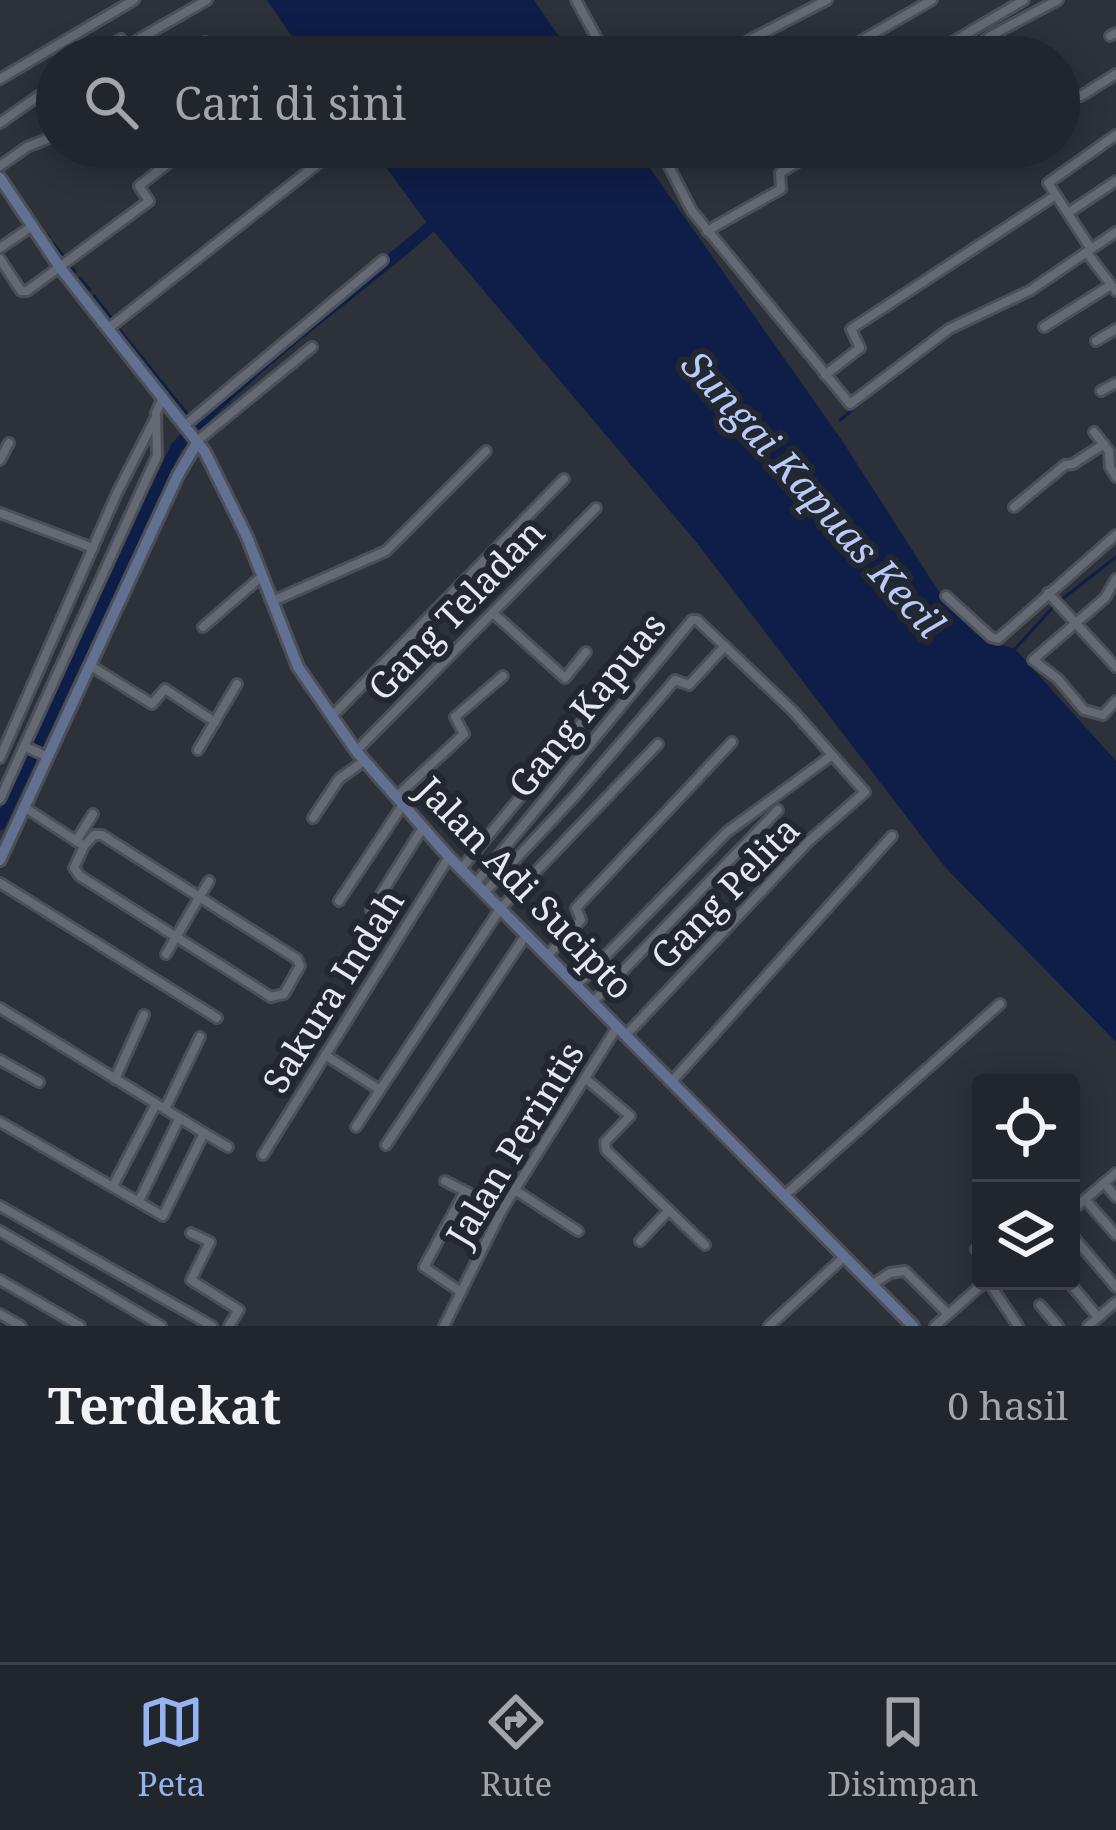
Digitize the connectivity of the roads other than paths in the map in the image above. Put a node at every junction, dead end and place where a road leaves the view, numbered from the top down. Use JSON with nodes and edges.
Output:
{"nodes":[{"id":1,"x":134,"y":0,"type":"edge"},
{"id":2,"x":207,"y":0,"type":"edge"},
{"id":3,"x":596,"y":0,"type":"edge"},
{"id":4,"x":827,"y":0,"type":"edge"},
{"id":5,"x":932,"y":0,"type":"edge"},
{"id":6,"x":1024,"y":0,"type":"edge"},
{"id":7,"x":1058,"y":0,"type":"edge"},
{"id":8,"x":579,"y":4,"type":"edge"},
{"id":9,"x":74,"y":36,"type":"edge"},
{"id":10,"x":144,"y":36,"type":"edge"},
{"id":11,"x":596,"y":36,"type":"edge"},
{"id":12,"x":758,"y":36,"type":"edge"},
{"id":13,"x":869,"y":36,"type":"edge"},
{"id":14,"x":963,"y":36,"type":"edge"},
{"id":15,"x":991,"y":36,"type":"edge"},
{"id":16,"x":36,"y":59,"type":"edge"},
{"id":17,"x":1116,"y":74,"type":"edge"},
{"id":18,"x":0,"y":80,"type":"edge"},
{"id":19,"x":1081,"y":96,"type":"dead end"},
{"id":20,"x":36,"y":98,"type":"edge"},
{"id":21,"x":0,"y":123,"type":"edge"},
{"id":22,"x":1116,"y":135,"type":"edge"},
{"id":23,"x":36,"y":143,"type":"edge"},
{"id":24,"x":1080,"y":159,"type":"edge"},
{"id":25,"x":0,"y":166,"type":"edge"},
{"id":26,"x":160,"y":168,"type":"edge"},
{"id":27,"x":312,"y":168,"type":"edge"},
{"id":28,"x":669,"y":168,"type":"edge"},
{"id":29,"x":788,"y":168,"type":"edge"},
{"id":30,"x":1067,"y":168,"type":"edge"},
{"id":31,"x":0,"y":178,"type":"edge"},
{"id":32,"x":1116,"y":182,"type":"edge"},
{"id":33,"x":1056,"y":195,"type":"junction"},
{"id":34,"x":1068,"y":213,"type":"junction"},
{"id":35,"x":31,"y":227,"type":"junction"},
{"id":36,"x":707,"y":231,"type":"junction"},
{"id":37,"x":1116,"y":232,"type":"edge"},
{"id":38,"x":0,"y":248,"type":"edge"},
{"id":39,"x":1089,"y":251,"type":"junction"},
{"id":40,"x":0,"y":259,"type":"edge"},
{"id":41,"x":383,"y":260,"type":"dead end"},
{"id":42,"x":61,"y":269,"type":"junction"},
{"id":43,"x":1112,"y":282,"type":"edge"},
{"id":44,"x":1044,"y":327,"type":"dead end"},
{"id":45,"x":109,"y":328,"type":"junction"},
{"id":46,"x":1116,"y":329,"type":"edge"},
{"id":47,"x":1096,"y":340,"type":"dead end"},
{"id":48,"x":312,"y":347,"type":"dead end"},
{"id":49,"x":825,"y":374,"type":"junction"},
{"id":50,"x":246,"y":377,"type":"junction"},
{"id":51,"x":1116,"y":383,"type":"edge"},
{"id":52,"x":255,"y":388,"type":"junction"},
{"id":53,"x":1101,"y":391,"type":"dead end"},
{"id":54,"x":164,"y":396,"type":"junction"},
{"id":55,"x":156,"y":417,"type":"junction"},
{"id":56,"x":1094,"y":432,"type":"dead end"},
{"id":57,"x":193,"y":437,"type":"junction"},
{"id":58,"x":9,"y":442,"type":"dead end"},
{"id":59,"x":1104,"y":444,"type":"junction"},
{"id":60,"x":486,"y":451,"type":"dead end"},
{"id":61,"x":0,"y":460,"type":"edge"},
{"id":62,"x":1116,"y":478,"type":"edge"},
{"id":63,"x":564,"y":479,"type":"dead end"},
{"id":64,"x":1014,"y":507,"type":"dead end"},
{"id":65,"x":596,"y":508,"type":"dead end"},
{"id":66,"x":0,"y":513,"type":"edge"},
{"id":67,"x":1116,"y":535,"type":"edge"},
{"id":68,"x":93,"y":548,"type":"junction"},
{"id":69,"x":262,"y":576,"type":"junction"},
{"id":70,"x":1116,"y":579,"type":"edge"},
{"id":71,"x":946,"y":596,"type":"dead end"},
{"id":72,"x":1051,"y":596,"type":"junction"},
{"id":73,"x":272,"y":602,"type":"junction"},
{"id":74,"x":493,"y":613,"type":"junction"},
{"id":75,"x":1076,"y":623,"type":"junction"},
{"id":76,"x":203,"y":627,"type":"dead end"},
{"id":77,"x":725,"y":646,"type":"junction"},
{"id":78,"x":586,"y":652,"type":"dead end"},
{"id":79,"x":91,"y":666,"type":"junction"},
{"id":80,"x":1116,"y":667,"type":"edge"},
{"id":81,"x":503,"y":676,"type":"dead end"},
{"id":82,"x":237,"y":684,"type":"dead end"},
{"id":83,"x":1116,"y":701,"type":"edge"},
{"id":84,"x":332,"y":716,"type":"junction"},
{"id":85,"x":215,"y":722,"type":"junction"},
{"id":86,"x":582,"y":722,"type":"dead end"},
{"id":87,"x":732,"y":742,"type":"dead end"},
{"id":88,"x":658,"y":744,"type":"dead end"},
{"id":89,"x":24,"y":746,"type":"junction"},
{"id":90,"x":198,"y":750,"type":"dead end"},
{"id":91,"x":831,"y":755,"type":"junction"},
{"id":92,"x":360,"y":756,"type":"junction"},
{"id":93,"x":48,"y":757,"type":"junction"},
{"id":94,"x":0,"y":758,"type":"edge"},
{"id":95,"x":0,"y":799,"type":"edge"},
{"id":96,"x":398,"y":802,"type":"junction"},
{"id":97,"x":24,"y":807,"type":"junction"},
{"id":98,"x":778,"y":810,"type":"dead end"},
{"id":99,"x":93,"y":814,"type":"dead end"},
{"id":100,"x":313,"y":818,"type":"dead end"},
{"id":101,"x":422,"y":829,"type":"junction"},
{"id":102,"x":892,"y":836,"type":"dead end"},
{"id":103,"x":80,"y":844,"type":"junction"},
{"id":104,"x":448,"y":857,"type":"junction"},
{"id":105,"x":0,"y":860,"type":"edge"},
{"id":106,"x":461,"y":869,"type":"junction"},
{"id":107,"x":208,"y":881,"type":"dead end"},
{"id":108,"x":0,"y":883,"type":"edge"},
{"id":109,"x":479,"y":888,"type":"junction"},
{"id":110,"x":200,"y":897,"type":"junction"},
{"id":111,"x":339,"y":902,"type":"dead end"},
{"id":112,"x":500,"y":909,"type":"junction"},
{"id":113,"x":371,"y":910,"type":"dead end"},
{"id":114,"x":526,"y":934,"type":"junction"},
{"id":115,"x":177,"y":936,"type":"junction"},
{"id":116,"x":166,"y":954,"type":"dead end"},
{"id":117,"x":548,"y":955,"type":"junction"},
{"id":118,"x":578,"y":984,"type":"junction"},
{"id":119,"x":593,"y":1002,"type":"junction"},
{"id":120,"x":1000,"y":1004,"type":"dead end"},
{"id":121,"x":0,"y":1008,"type":"edge"},
{"id":122,"x":144,"y":1015,"type":"dead end"},
{"id":123,"x":217,"y":1018,"type":"dead end"},
{"id":124,"x":622,"y":1030,"type":"junction"},
{"id":125,"x":200,"y":1037,"type":"dead end"},
{"id":126,"x":325,"y":1055,"type":"junction"},
{"id":127,"x":0,"y":1060,"type":"edge"},
{"id":128,"x":585,"y":1078,"type":"junction"},
{"id":129,"x":115,"y":1079,"type":"junction"},
{"id":130,"x":673,"y":1080,"type":"junction"},
{"id":131,"x":39,"y":1082,"type":"dead end"},
{"id":132,"x":380,"y":1090,"type":"junction"},
{"id":133,"x":161,"y":1106,"type":"junction"},
{"id":134,"x":179,"y":1119,"type":"junction"},
{"id":135,"x":0,"y":1122,"type":"edge"},
{"id":136,"x":356,"y":1127,"type":"dead end"},
{"id":137,"x":205,"y":1133,"type":"junction"},
{"id":138,"x":386,"y":1145,"type":"dead end"},
{"id":139,"x":228,"y":1147,"type":"dead end"},
{"id":140,"x":263,"y":1155,"type":"dead end"},
{"id":141,"x":1116,"y":1173,"type":"edge"},
{"id":142,"x":445,"y":1181,"type":"dead end"},
{"id":143,"x":1104,"y":1183,"type":"junction"},
{"id":144,"x":113,"y":1186,"type":"junction"},
{"id":145,"x":515,"y":1190,"type":"junction"},
{"id":146,"x":464,"y":1193,"type":"junction"},
{"id":147,"x":784,"y":1195,"type":"junction"},
{"id":148,"x":1116,"y":1197,"type":"edge"},
{"id":149,"x":139,"y":1201,"type":"junction"},
{"id":150,"x":1080,"y":1203,"type":"edge"},
{"id":151,"x":1089,"y":1204,"type":"dead end"},
{"id":152,"x":0,"y":1206,"type":"edge"},
{"id":153,"x":502,"y":1210,"type":"junction"},
{"id":154,"x":668,"y":1210,"type":"junction"},
{"id":155,"x":0,"y":1231,"type":"edge"},
{"id":156,"x":578,"y":1231,"type":"dead end"},
{"id":157,"x":191,"y":1233,"type":"dead end"},
{"id":158,"x":1116,"y":1235,"type":"edge"},
{"id":159,"x":640,"y":1240,"type":"dead end"},
{"id":160,"x":705,"y":1245,"type":"dead end"},
{"id":161,"x":1080,"y":1245,"type":"edge"},
{"id":162,"x":844,"y":1257,"type":"junction"},
{"id":163,"x":0,"y":1280,"type":"edge"},
{"id":164,"x":873,"y":1284,"type":"junction"},
{"id":165,"x":1116,"y":1287,"type":"edge"},
{"id":166,"x":976,"y":1290,"type":"edge"},
{"id":167,"x":993,"y":1290,"type":"edge"},
{"id":168,"x":1076,"y":1290,"type":"edge"},
{"id":169,"x":461,"y":1292,"type":"junction"},
{"id":170,"x":1116,"y":1302,"type":"edge"},
{"id":171,"x":1040,"y":1305,"type":"dead end"},
{"id":172,"x":948,"y":1314,"type":"junction"},
{"id":173,"x":3,"y":1316,"type":"edge"},
{"id":174,"x":1098,"y":1317,"type":"junction"},
{"id":175,"x":159,"y":1325,"type":"edge"},
{"id":176,"x":21,"y":1326,"type":"edge"},
{"id":177,"x":80,"y":1326,"type":"edge"},
{"id":178,"x":212,"y":1326,"type":"edge"},
{"id":179,"x":229,"y":1326,"type":"edge"},
{"id":180,"x":444,"y":1326,"type":"edge"},
{"id":181,"x":770,"y":1326,"type":"edge"},
{"id":182,"x":913,"y":1326,"type":"edge"},
{"id":183,"x":935,"y":1326,"type":"edge"},
{"id":184,"x":1018,"y":1326,"type":"edge"},
{"id":185,"x":1058,"y":1326,"type":"edge"},
{"id":186,"x":1088,"y":1326,"type":"edge"}],
"edges":[{"from":1,"to":9,"type":"street"},
{"from":2,"to":10,"type":"street"},
{"from":3,"to":8,"type":"street"},
{"from":4,"to":12,"type":"street"},
{"from":5,"to":13,"type":"street"},
{"from":6,"to":14,"type":"street"},
{"from":7,"to":15,"type":"street"},
{"from":8,"to":11,"type":"street"},
{"from":16,"to":18,"type":"street"},
{"from":17,"to":19,"type":"street"},
{"from":20,"to":21,"type":"street"},
{"from":22,"to":24,"type":"street"},
{"from":23,"to":25,"type":"street"},
{"from":26,"to":42,"type":"street"},
{"from":27,"to":45,"type":"street"},
{"from":28,"to":36,"type":"street"},
{"from":29,"to":36,"type":"street"},
{"from":30,"to":33,"type":"street"},
{"from":31,"to":35,"type":"main road","name":"Jalan Adi Sucipto"},
{"from":32,"to":34,"type":"street"},
{"from":33,"to":34,"type":"street"},
{"from":33,"to":49,"type":"street"},
{"from":34,"to":39,"type":"street"},
{"from":35,"to":38,"type":"street"},
{"from":35,"to":42,"type":"main road","name":"Jalan Adi Sucipto"},
{"from":36,"to":49,"type":"street"},
{"from":37,"to":39,"type":"street"},
{"from":39,"to":43,"type":"street"},
{"from":39,"to":49,"type":"street"},
{"from":40,"to":42,"type":"street"},
{"from":41,"to":50,"type":"street"},
{"from":42,"to":45,"type":"main road","name":"Jalan Adi Sucipto"},
{"from":43,"to":44,"type":"street"},
{"from":45,"to":54,"type":"main road","name":"Jalan Adi Sucipto"},
{"from":46,"to":47,"type":"street"},
{"from":48,"to":52,"type":"street"},
{"from":50,"to":52,"type":"street"},
{"from":50,"to":57,"type":"street"},
{"from":51,"to":53,"type":"street"},
{"from":52,"to":57,"type":"street"},
{"from":54,"to":55,"type":"street"},
{"from":54,"to":57,"type":"main road","name":"Jalan Adi Sucipto"},
{"from":55,"to":68,"type":"street"},
{"from":55,"to":89,"type":"street"},
{"from":56,"to":59,"type":"street"},
{"from":57,"to":69,"type":"main road","name":"Jalan Adi Sucipto"},
{"from":57,"to":79,"type":"main road"},
{"from":58,"to":61,"type":"street"},
{"from":59,"to":62,"type":"street"},
{"from":59,"to":64,"type":"street"},
{"from":60,"to":73,"type":"street"},
{"from":63,"to":84,"type":"street"},
{"from":65,"to":74,"type":"street","name":"Gang Teladan"},
{"from":66,"to":68,"type":"street"},
{"from":67,"to":72,"type":"street"},
{"from":68,"to":94,"type":"street"},
{"from":69,"to":73,"type":"main road","name":"Jalan Adi Sucipto"},
{"from":69,"to":76,"type":"street"},
{"from":70,"to":75,"type":"street"},
{"from":71,"to":72,"type":"street"},
{"from":72,"to":75,"type":"street"},
{"from":73,"to":84,"type":"main road","name":"Jalan Adi Sucipto"},
{"from":74,"to":78,"type":"street"},
{"from":74,"to":92,"type":"street","name":"Gang Teladan"},
{"from":75,"to":80,"type":"street"},
{"from":75,"to":83,"type":"street"},
{"from":77,"to":91,"type":"street"},
{"from":77,"to":109,"type":"street"},
{"from":77,"to":109,"type":"street","name":"Gang Kapuas"},
{"from":79,"to":85,"type":"street"},
{"from":79,"to":93,"type":"main road"},
{"from":81,"to":96,"type":"street"},
{"from":82,"to":85,"type":"street"},
{"from":84,"to":92,"type":"main road","name":"Jalan Adi Sucipto"},
{"from":85,"to":90,"type":"street"},
{"from":86,"to":106,"type":"street"},
{"from":87,"to":117,"type":"street"},
{"from":88,"to":112,"type":"street"},
{"from":89,"to":93,"type":"street"},
{"from":89,"to":95,"type":"street"},
{"from":91,"to":118,"type":"street"},
{"from":91,"to":124,"type":"street","name":"Gang Pelita"},
{"from":92,"to":96,"type":"main road","name":"Jalan Adi Sucipto"},
{"from":92,"to":100,"type":"street","name":"Gang Teladan"},
{"from":93,"to":97,"type":"main road"},
{"from":96,"to":101,"type":"main road","name":"Jalan Adi Sucipto"},
{"from":96,"to":111,"type":"street"},
{"from":97,"to":103,"type":"street"},
{"from":97,"to":105,"type":"main road"},
{"from":98,"to":119,"type":"street"},
{"from":99,"to":103,"type":"street"},
{"from":101,"to":104,"type":"main road","name":"Jalan Adi Sucipto"},
{"from":101,"to":113,"type":"street"},
{"from":102,"to":130,"type":"street"},
{"from":103,"to":110,"type":"street"},
{"from":103,"to":115,"type":"street"},
{"from":104,"to":106,"type":"main road","name":"Jalan Adi Sucipto"},
{"from":104,"to":126,"type":"street","name":"Sakura Indah"},
{"from":106,"to":109,"type":"main road","name":"Jalan Adi Sucipto"},
{"from":107,"to":110,"type":"street"},
{"from":108,"to":123,"type":"street"},
{"from":109,"to":112,"type":"main road","name":"Jalan Adi Sucipto"},
{"from":110,"to":115,"type":"street"},
{"from":110,"to":115,"type":"street"},
{"from":112,"to":114,"type":"main road","name":"Jalan Adi Sucipto"},
{"from":112,"to":132,"type":"street"},
{"from":114,"to":117,"type":"main road","name":"Jalan Adi Sucipto"},
{"from":114,"to":138,"type":"street"},
{"from":115,"to":116,"type":"street"},
{"from":117,"to":118,"type":"main road","name":"Jalan Adi Sucipto"},
{"from":118,"to":119,"type":"main road","name":"Jalan Adi Sucipto"},
{"from":119,"to":124,"type":"main road","name":"Jalan Adi Sucipto"},
{"from":120,"to":147,"type":"street"},
{"from":121,"to":129,"type":"street"},
{"from":122,"to":129,"type":"street"},
{"from":124,"to":128,"type":"street","name":"Jalan Perintis"},
{"from":124,"to":130,"type":"main road","name":"Jalan Adi Sucipto"},
{"from":125,"to":133,"type":"street"},
{"from":126,"to":132,"type":"street"},
{"from":126,"to":140,"type":"street","name":"Sakura Indah"},
{"from":127,"to":131,"type":"street"},
{"from":128,"to":145,"type":"street","name":"Jalan Perintis"},
{"from":128,"to":154,"type":"street"},
{"from":129,"to":133,"type":"street"},
{"from":130,"to":147,"type":"main road","name":"Jalan Adi Sucipto"},
{"from":132,"to":136,"type":"street"},
{"from":133,"to":134,"type":"street"},
{"from":133,"to":144,"type":"street"},
{"from":134,"to":137,"type":"street"},
{"from":134,"to":149,"type":"street"},
{"from":135,"to":144,"type":"street"},
{"from":137,"to":139,"type":"street"},
{"from":137,"to":149,"type":"street"},
{"from":141,"to":143,"type":"street"},
{"from":142,"to":146,"type":"street"},
{"from":143,"to":148,"type":"street"},
{"from":143,"to":150,"type":"street"},
{"from":144,"to":149,"type":"street"},
{"from":145,"to":153,"type":"street","name":"Jalan Perintis"},
{"from":145,"to":156,"type":"street"},
{"from":146,"to":153,"type":"street"},
{"from":146,"to":169,"type":"street"},
{"from":147,"to":162,"type":"main road","name":"Jalan Adi Sucipto"},
{"from":151,"to":158,"type":"street"},
{"from":152,"to":178,"type":"street"},
{"from":153,"to":169,"type":"street","name":"Jalan Perintis"},
{"from":154,"to":159,"type":"street"},
{"from":154,"to":160,"type":"street"},
{"from":155,"to":175,"type":"street"},
{"from":157,"to":179,"type":"street"},
{"from":161,"to":165,"type":"street"},
{"from":162,"to":164,"type":"main road","name":"Jalan Adi Sucipto"},
{"from":162,"to":181,"type":"street"},
{"from":163,"to":177,"type":"street"},
{"from":164,"to":172,"type":"street"},
{"from":164,"to":182,"type":"main road","name":"Jalan Adi Sucipto"},
{"from":166,"to":172,"type":"street"},
{"from":167,"to":184,"type":"street"},
{"from":168,"to":174,"type":"street"},
{"from":169,"to":180,"type":"street","name":"Jalan Perintis"},
{"from":170,"to":174,"type":"street"},
{"from":171,"to":185,"type":"street"},
{"from":172,"to":183,"type":"street"},
{"from":173,"to":176,"type":"street"},
{"from":174,"to":186,"type":"street"}]}
